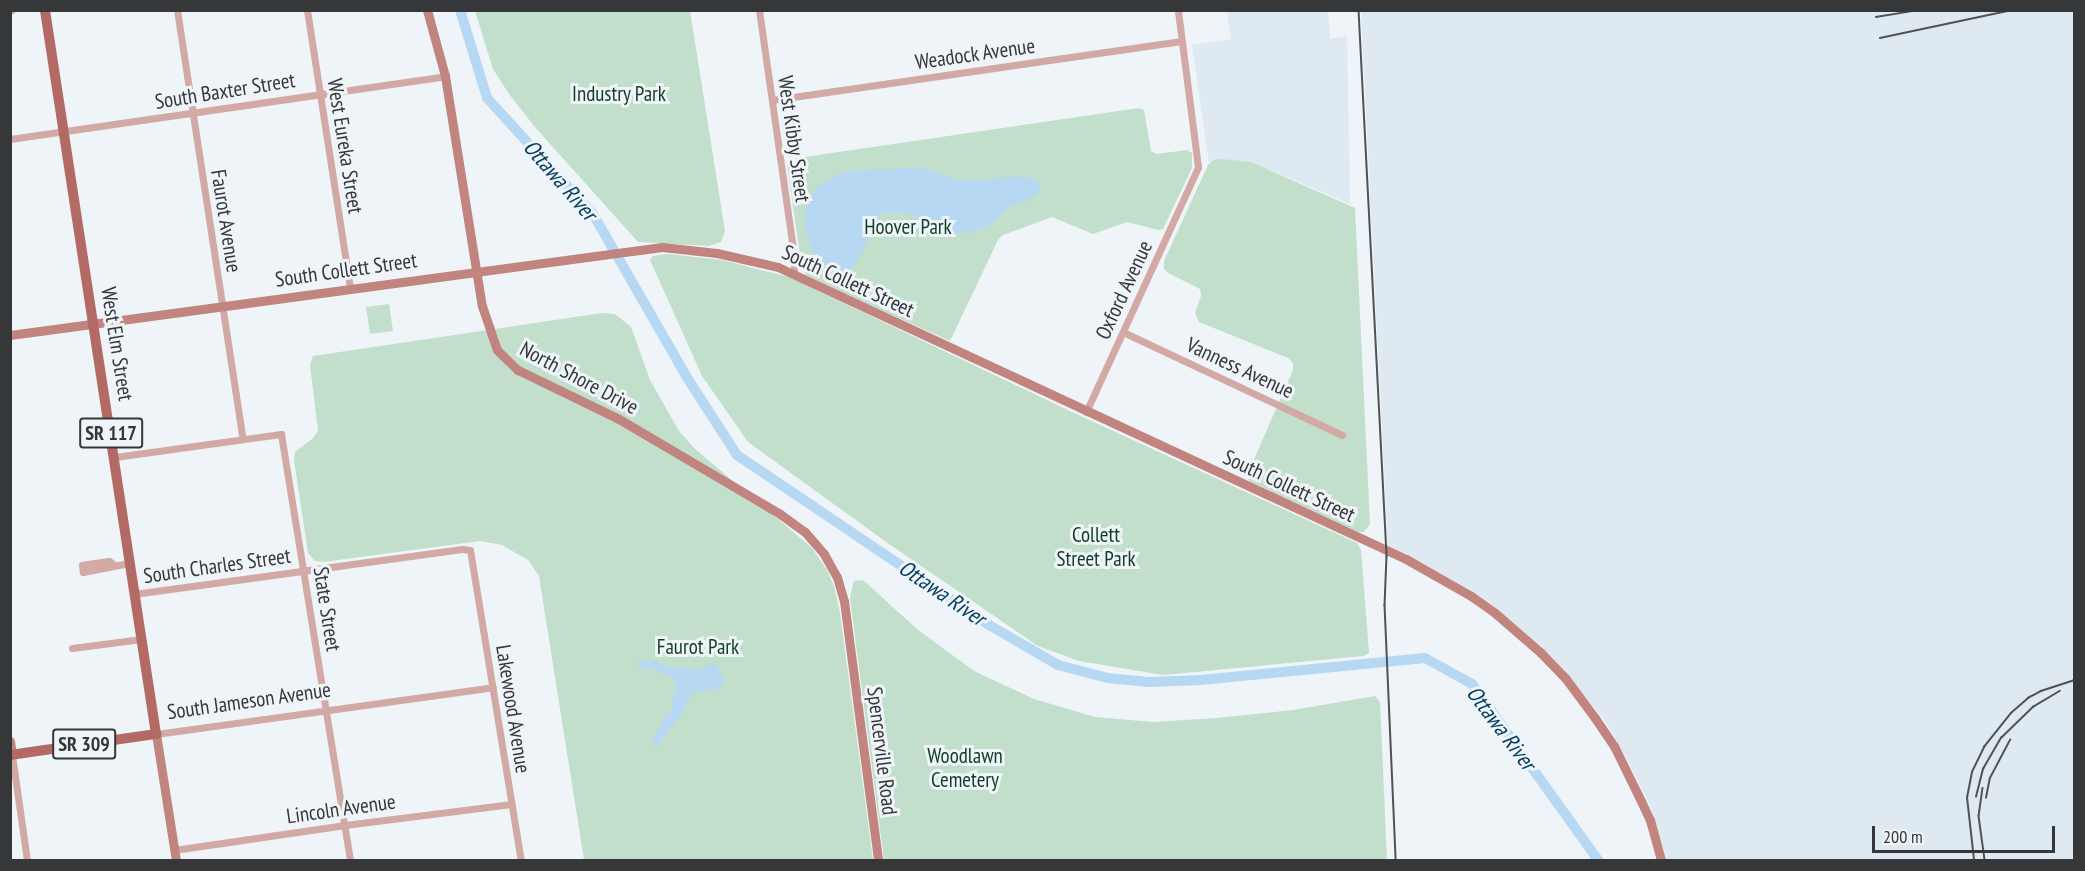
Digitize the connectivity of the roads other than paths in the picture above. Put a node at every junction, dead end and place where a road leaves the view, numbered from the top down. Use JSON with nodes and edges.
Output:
{"nodes":[{"id":1,"x":45,"y":10,"type":"edge"},
{"id":2,"x":177,"y":10,"type":"edge"},
{"id":3,"x":307,"y":10,"type":"edge"},
{"id":4,"x":427,"y":10,"type":"edge"},
{"id":5,"x":759,"y":10,"type":"edge"},
{"id":6,"x":1178,"y":10,"type":"edge"},
{"id":7,"x":1182,"y":41,"type":"junction"},
{"id":8,"x":445,"y":76,"type":"junction"},
{"id":9,"x":320,"y":93,"type":"junction"},
{"id":10,"x":772,"y":100,"type":"junction"},
{"id":11,"x":193,"y":113,"type":"junction"},
{"id":12,"x":62,"y":132,"type":"junction"},
{"id":13,"x":10,"y":139,"type":"edge"},
{"id":14,"x":477,"y":271,"type":"junction"},
{"id":15,"x":794,"y":273,"type":"junction"},
{"id":16,"x":350,"y":288,"type":"junction"},
{"id":17,"x":223,"y":306,"type":"junction"},
{"id":18,"x":94,"y":322,"type":"junction"},
{"id":19,"x":1124,"y":332,"type":"junction"},
{"id":20,"x":10,"y":335,"type":"edge"},
{"id":21,"x":1086,"y":412,"type":"junction"},
{"id":22,"x":1342,"y":435,"type":"dead end"},
{"id":23,"x":242,"y":438,"type":"junction"},
{"id":24,"x":115,"y":457,"type":"junction"},
{"id":25,"x":473,"y":562,"type":"joint"},
{"id":26,"x":129,"y":563,"type":"junction"},
{"id":27,"x":113,"y":564,"type":"dead end"},
{"id":28,"x":304,"y":570,"type":"junction"},
{"id":29,"x":134,"y":594,"type":"junction"},
{"id":30,"x":141,"y":639,"type":"junction"},
{"id":31,"x":851,"y":647,"type":"joint"},
{"id":32,"x":72,"y":648,"type":"dead end"},
{"id":33,"x":493,"y":687,"type":"junction"},
{"id":34,"x":325,"y":708,"type":"junction"},
{"id":35,"x":156,"y":734,"type":"junction"},
{"id":36,"x":10,"y":741,"type":"edge"},
{"id":37,"x":11,"y":755,"type":"edge"},
{"id":38,"x":512,"y":804,"type":"junction"},
{"id":39,"x":345,"y":825,"type":"junction"},
{"id":40,"x":175,"y":855,"type":"edge"},
{"id":41,"x":27,"y":861,"type":"edge"},
{"id":42,"x":350,"y":861,"type":"edge"},
{"id":43,"x":521,"y":861,"type":"edge"},
{"id":44,"x":878,"y":861,"type":"edge"},
{"id":45,"x":1661,"y":861,"type":"edge"}],
"edges":[{"from":1,"to":12,"type":"main road","name":"West Elm Street","number":"SR 117"},
{"from":2,"to":11,"type":"street","name":"Faurot Avenue"},
{"from":3,"to":9,"type":"street","name":"West Eureka Street"},
{"from":4,"to":8,"type":"street","name":"North Shore Drive"},
{"from":5,"to":10,"type":"street","name":"West Kibby Street"},
{"from":6,"to":7,"type":"street","name":"Oxford Avenue"},
{"from":7,"to":10,"type":"street","name":"Weadock Avenue"},
{"from":7,"to":19,"type":"street","name":"Oxford Avenue"},
{"from":8,"to":9,"type":"street","name":"South Baxter Street"},
{"from":8,"to":14,"type":"street","name":"North Shore Drive"},
{"from":9,"to":11,"type":"street","name":"South Baxter Street"},
{"from":9,"to":16,"type":"street","name":"West Eureka Street"},
{"from":10,"to":15,"type":"street","name":"West Kibby Street"},
{"from":11,"to":12,"type":"street","name":"South Baxter Street"},
{"from":11,"to":17,"type":"street","name":"Faurot Avenue"},
{"from":12,"to":13,"type":"street","name":"South Baxter Street"},
{"from":12,"to":18,"type":"main road","name":"West Elm Street","number":"SR 117"},
{"from":14,"to":15,"type":"street","name":"South Collett Street"},
{"from":14,"to":16,"type":"street","name":"South Collett Street"},
{"from":14,"to":31,"type":"street","name":"North Shore Drive"},
{"from":15,"to":21,"type":"street","name":"South Collett Street"},
{"from":16,"to":17,"type":"street","name":"South Collett Street"},
{"from":17,"to":18,"type":"street","name":"South Collett Street"},
{"from":17,"to":23,"type":"street","name":"Faurot Avenue"},
{"from":18,"to":20,"type":"street","name":"South Collett Street"},
{"from":18,"to":24,"type":"main road","name":"West Elm Street","number":"SR 117"},
{"from":19,"to":21,"type":"street","name":"Oxford Avenue"},
{"from":19,"to":22,"type":"street","name":"Vanness Avenue"},
{"from":21,"to":45,"type":"street","name":"South Collett Street"},
{"from":23,"to":24,"type":"street"},
{"from":23,"to":28,"type":"street","name":"State Street"},
{"from":24,"to":26,"type":"main road","name":"West Elm Street","number":"SR 117"},
{"from":25,"to":28,"type":"street","name":"South Charles Street"},
{"from":25,"to":33,"type":"street","name":"Lakewood Avenue"},
{"from":26,"to":27,"type":"street"},
{"from":26,"to":29,"type":"main road","name":"West Elm Street","number":"SR 117"},
{"from":28,"to":29,"type":"street","name":"South Charles Street"},
{"from":28,"to":34,"type":"street","name":"State Street"},
{"from":29,"to":30,"type":"main road","name":"West Elm Street","number":"SR 117"},
{"from":30,"to":32,"type":"street"},
{"from":30,"to":35,"type":"main road","name":"West Elm Street","number":"SR 117"},
{"from":31,"to":44,"type":"street","name":"Spencerville Road"},
{"from":33,"to":34,"type":"street","name":"South Jameson Avenue"},
{"from":33,"to":38,"type":"street","name":"Lakewood Avenue"},
{"from":34,"to":35,"type":"street","name":"South Jameson Avenue"},
{"from":34,"to":39,"type":"street","name":"State Street"},
{"from":35,"to":37,"type":"main road","name":"South Jameson Avenue","number":"SR 309"},
{"from":35,"to":40,"type":"street","name":"West Elm Street","number":"SR 117"},
{"from":36,"to":37,"type":"street"},
{"from":37,"to":41,"type":"street"},
{"from":38,"to":39,"type":"street","name":"Lincoln Avenue"},
{"from":38,"to":43,"type":"street","name":"Lakewood Avenue"},
{"from":39,"to":40,"type":"street","name":"Lincoln Avenue"},
{"from":39,"to":42,"type":"street","name":"State Street"}]}
